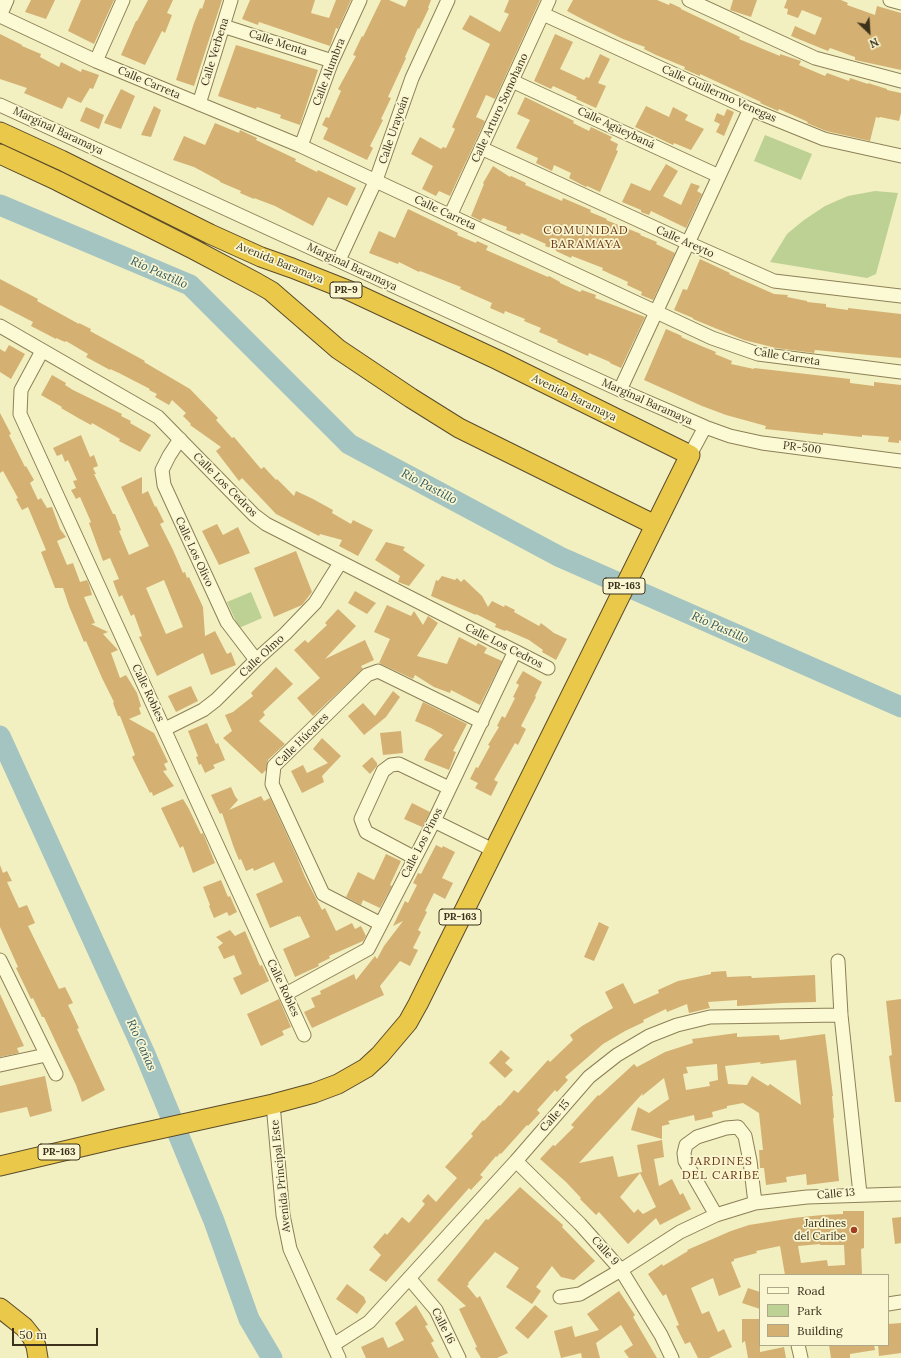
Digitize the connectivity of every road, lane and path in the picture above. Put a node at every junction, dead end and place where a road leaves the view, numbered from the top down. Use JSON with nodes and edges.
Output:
{"nodes":[{"id":1,"x":7,"y":0,"type":"edge"},
{"id":2,"x":123,"y":0,"type":"edge"},
{"id":3,"x":231,"y":0,"type":"edge"},
{"id":4,"x":360,"y":0,"type":"edge"},
{"id":5,"x":448,"y":0,"type":"edge"},
{"id":6,"x":550,"y":0,"type":"edge"},
{"id":7,"x":689,"y":0,"type":"edge"},
{"id":8,"x":890,"y":0,"type":"edge"},
{"id":9,"x":901,"y":3,"type":"edge"},
{"id":10,"x":543,"y":14,"type":"junction"},
{"id":11,"x":0,"y":16,"type":"edge"},
{"id":12,"x":223,"y":26,"type":"junction"},
{"id":13,"x":96,"y":61,"type":"junction"},
{"id":14,"x":332,"y":61,"type":"junction"},
{"id":15,"x":512,"y":81,"type":"junction"},
{"id":16,"x":901,"y":81,"type":"edge"},
{"id":17,"x":199,"y":104,"type":"junction"},
{"id":18,"x":0,"y":105,"type":"edge"},
{"id":19,"x":750,"y":109,"type":"junction"},
{"id":20,"x":0,"y":132,"type":"edge"},
{"id":21,"x":302,"y":146,"type":"junction"},
{"id":22,"x":481,"y":148,"type":"junction"},
{"id":23,"x":0,"y":154,"type":"edge"},
{"id":24,"x":901,"y":156,"type":"edge"},
{"id":25,"x":719,"y":176,"type":"junction"},
{"id":26,"x":376,"y":180,"type":"junction"},
{"id":27,"x":450,"y":216,"type":"junction"},
{"id":28,"x":688,"y":243,"type":"junction"},
{"id":29,"x":339,"y":260,"type":"junction"},
{"id":30,"x":901,"y":296,"type":"edge"},
{"id":31,"x":656,"y":312,"type":"junction"},
{"id":32,"x":0,"y":326,"type":"edge"},
{"id":33,"x":42,"y":351,"type":"junction"},
{"id":34,"x":901,"y":372,"type":"edge"},
{"id":35,"x":620,"y":390,"type":"junction"},
{"id":36,"x":705,"y":427,"type":"junction"},
{"id":37,"x":180,"y":439,"type":"junction"},
{"id":38,"x":690,"y":455,"type":"junction"},
{"id":39,"x":901,"y":461,"type":"edge"},
{"id":40,"x":651,"y":533,"type":"junction"},
{"id":41,"x":340,"y":563,"type":"junction"},
{"id":42,"x":515,"y":651,"type":"junction"},
{"id":43,"x":256,"y":660,"type":"junction"},
{"id":44,"x":548,"y":668,"type":"dead end"},
{"id":45,"x":482,"y":722,"type":"junction"},
{"id":46,"x":165,"y":729,"type":"junction"},
{"id":47,"x":450,"y":788,"type":"junction"},
{"id":48,"x":434,"y":821,"type":"junction"},
{"id":49,"x":494,"y":850,"type":"junction"},
{"id":50,"x":415,"y":858,"type":"junction"},
{"id":51,"x":381,"y":924,"type":"junction"},
{"id":52,"x":0,"y":960,"type":"edge"},
{"id":53,"x":838,"y":961,"type":"dead end"},
{"id":54,"x":286,"y":994,"type":"junction"},
{"id":55,"x":842,"y":1014,"type":"junction"},
{"id":56,"x":304,"y":1035,"type":"dead end"},
{"id":57,"x":46,"y":1055,"type":"junction"},
{"id":58,"x":0,"y":1065,"type":"edge"},
{"id":59,"x":56,"y":1074,"type":"dead end"},
{"id":60,"x":273,"y":1104,"type":"junction"},
{"id":61,"x":516,"y":1161,"type":"junction"},
{"id":62,"x":0,"y":1166,"type":"edge"},
{"id":63,"x":860,"y":1194,"type":"junction"},
{"id":64,"x":901,"y":1194,"type":"edge"},
{"id":65,"x":755,"y":1203,"type":"junction"},
{"id":66,"x":716,"y":1215,"type":"junction"},
{"id":67,"x":622,"y":1270,"type":"junction"},
{"id":68,"x":409,"y":1278,"type":"junction"},
{"id":69,"x":560,"y":1297,"type":"dead end"},
{"id":70,"x":901,"y":1302,"type":"edge"},
{"id":71,"x":889,"y":1304,"type":"edge"},
{"id":72,"x":0,"y":1308,"type":"edge"},
{"id":73,"x":333,"y":1345,"type":"junction"},
{"id":74,"x":798,"y":1346,"type":"edge"},
{"id":75,"x":38,"y":1358,"type":"edge"},
{"id":76,"x":339,"y":1358,"type":"edge"},
{"id":77,"x":459,"y":1358,"type":"edge"},
{"id":78,"x":672,"y":1358,"type":"edge"},
{"id":79,"x":801,"y":1358,"type":"edge"}],
"edges":[{"from":1,"to":11,"type":"street"},
{"from":2,"to":13,"type":"street"},
{"from":3,"to":12,"type":"street","name":"Calle Verbena"},
{"from":4,"to":14,"type":"street","name":"Calle Alumbra"},
{"from":5,"to":26,"type":"street","name":"Calle Urayoán"},
{"from":6,"to":10,"type":"street","name":"Calle Arturo Somohano"},
{"from":7,"to":16,"type":"street"},
{"from":8,"to":9,"type":"street"},
{"from":10,"to":15,"type":"street","name":"Calle Arturo Somohano"},
{"from":10,"to":19,"type":"street","name":"Calle Guillermo Venegas"},
{"from":11,"to":13,"type":"street","name":"Calle Carreta"},
{"from":12,"to":14,"type":"street","name":"Calle Menta"},
{"from":12,"to":17,"type":"street","name":"Calle Verbena"},
{"from":13,"to":17,"type":"street","name":"Calle Carreta"},
{"from":14,"to":21,"type":"street","name":"Calle Alumbra"},
{"from":15,"to":22,"type":"street","name":"Calle Arturo Somohano"},
{"from":15,"to":25,"type":"street","name":"Calle Agüeybaná"},
{"from":17,"to":21,"type":"street","name":"Calle Carreta"},
{"from":18,"to":29,"type":"street","name":"Marginal Baramaya"},
{"from":19,"to":24,"type":"street","name":"Calle Guillermo Venegas"},
{"from":19,"to":25,"type":"street"},
{"from":20,"to":38,"type":"highway","name":"Avenida Baramaya","number":"PR-9"},
{"from":21,"to":26,"type":"street","name":"Calle Carreta"},
{"from":22,"to":27,"type":"street","name":"Calle Arturo Somohano"},
{"from":22,"to":28,"type":"street","name":"Calle Areyto"},
{"from":23,"to":40,"type":"highway"},
{"from":25,"to":28,"type":"street"},
{"from":26,"to":27,"type":"street","name":"Calle Carreta"},
{"from":26,"to":29,"type":"street","name":"Calle Urayoán"},
{"from":27,"to":31,"type":"street","name":"Calle Carreta"},
{"from":28,"to":30,"type":"street","name":"Calle Areyto"},
{"from":28,"to":31,"type":"street"},
{"from":29,"to":35,"type":"street","name":"Marginal Baramaya"},
{"from":31,"to":34,"type":"street","name":"Calle Carreta"},
{"from":31,"to":35,"type":"street"},
{"from":32,"to":33,"type":"street","name":"Calle Los Cedros"},
{"from":33,"to":37,"type":"street","name":"Calle Los Cedros"},
{"from":33,"to":46,"type":"street","name":"Calle Robles"},
{"from":35,"to":36,"type":"street","name":"Marginal Baramaya"},
{"from":36,"to":38,"type":"street","number":"PR-163"},
{"from":36,"to":39,"type":"street","name":"PR-500","number":"PR-500"},
{"from":37,"to":41,"type":"street","name":"Calle Los Cedros"},
{"from":37,"to":43,"type":"street","name":"Calle Los Olivo"},
{"from":38,"to":40,"type":"highway","number":"PR-163"},
{"from":40,"to":49,"type":"highway","number":"PR-163"},
{"from":41,"to":42,"type":"street","name":"Calle Los Cedros"},
{"from":41,"to":43,"type":"street","name":"Calle Olmo"},
{"from":42,"to":44,"type":"street","name":"Calle Los Cedros"},
{"from":42,"to":45,"type":"street","name":"Calle Los Pinos"},
{"from":43,"to":46,"type":"street","name":"Calle Olmo"},
{"from":45,"to":47,"type":"street","name":"Calle Los Pinos"},
{"from":45,"to":51,"type":"street","name":"Calle Húcares"},
{"from":46,"to":54,"type":"street","name":"Calle Robles"},
{"from":47,"to":48,"type":"street","name":"Calle Los Pinos"},
{"from":47,"to":50,"type":"street"},
{"from":48,"to":49,"type":"street"},
{"from":48,"to":50,"type":"street","name":"Calle Los Pinos"},
{"from":49,"to":60,"type":"highway","number":"PR-163"},
{"from":50,"to":51,"type":"street","name":"Calle Los Pinos"},
{"from":51,"to":54,"type":"street","name":"Calle Los Pinos"},
{"from":52,"to":57,"type":"street"},
{"from":53,"to":55,"type":"street","name":"Calle 13"},
{"from":54,"to":56,"type":"street","name":"Calle Robles"},
{"from":55,"to":61,"type":"street","name":"Calle 15"},
{"from":55,"to":63,"type":"street","name":"Calle 13"},
{"from":57,"to":58,"type":"street"},
{"from":57,"to":59,"type":"street"},
{"from":60,"to":62,"type":"highway","number":"PR-163"},
{"from":60,"to":73,"type":"street","name":"Avenida Principal Este"},
{"from":61,"to":67,"type":"street","name":"Calle 9"},
{"from":61,"to":68,"type":"street","name":"Calle 15"},
{"from":63,"to":64,"type":"street"},
{"from":63,"to":65,"type":"street","name":"Calle 13"},
{"from":65,"to":66,"type":"street","name":"Calle 13"},
{"from":65,"to":66,"type":"street"},
{"from":66,"to":67,"type":"street","name":"Calle 13"},
{"from":67,"to":69,"type":"street","name":"Calle 13"},
{"from":67,"to":78,"type":"street","name":"Calle 9"},
{"from":68,"to":73,"type":"street","name":"Calle 15"},
{"from":68,"to":77,"type":"street","name":"Calle 16"},
{"from":70,"to":71,"type":"street"},
{"from":72,"to":75,"type":"highway"},
{"from":73,"to":76,"type":"street","name":"Avenida Principal Este"},
{"from":74,"to":79,"type":"street"}]}
